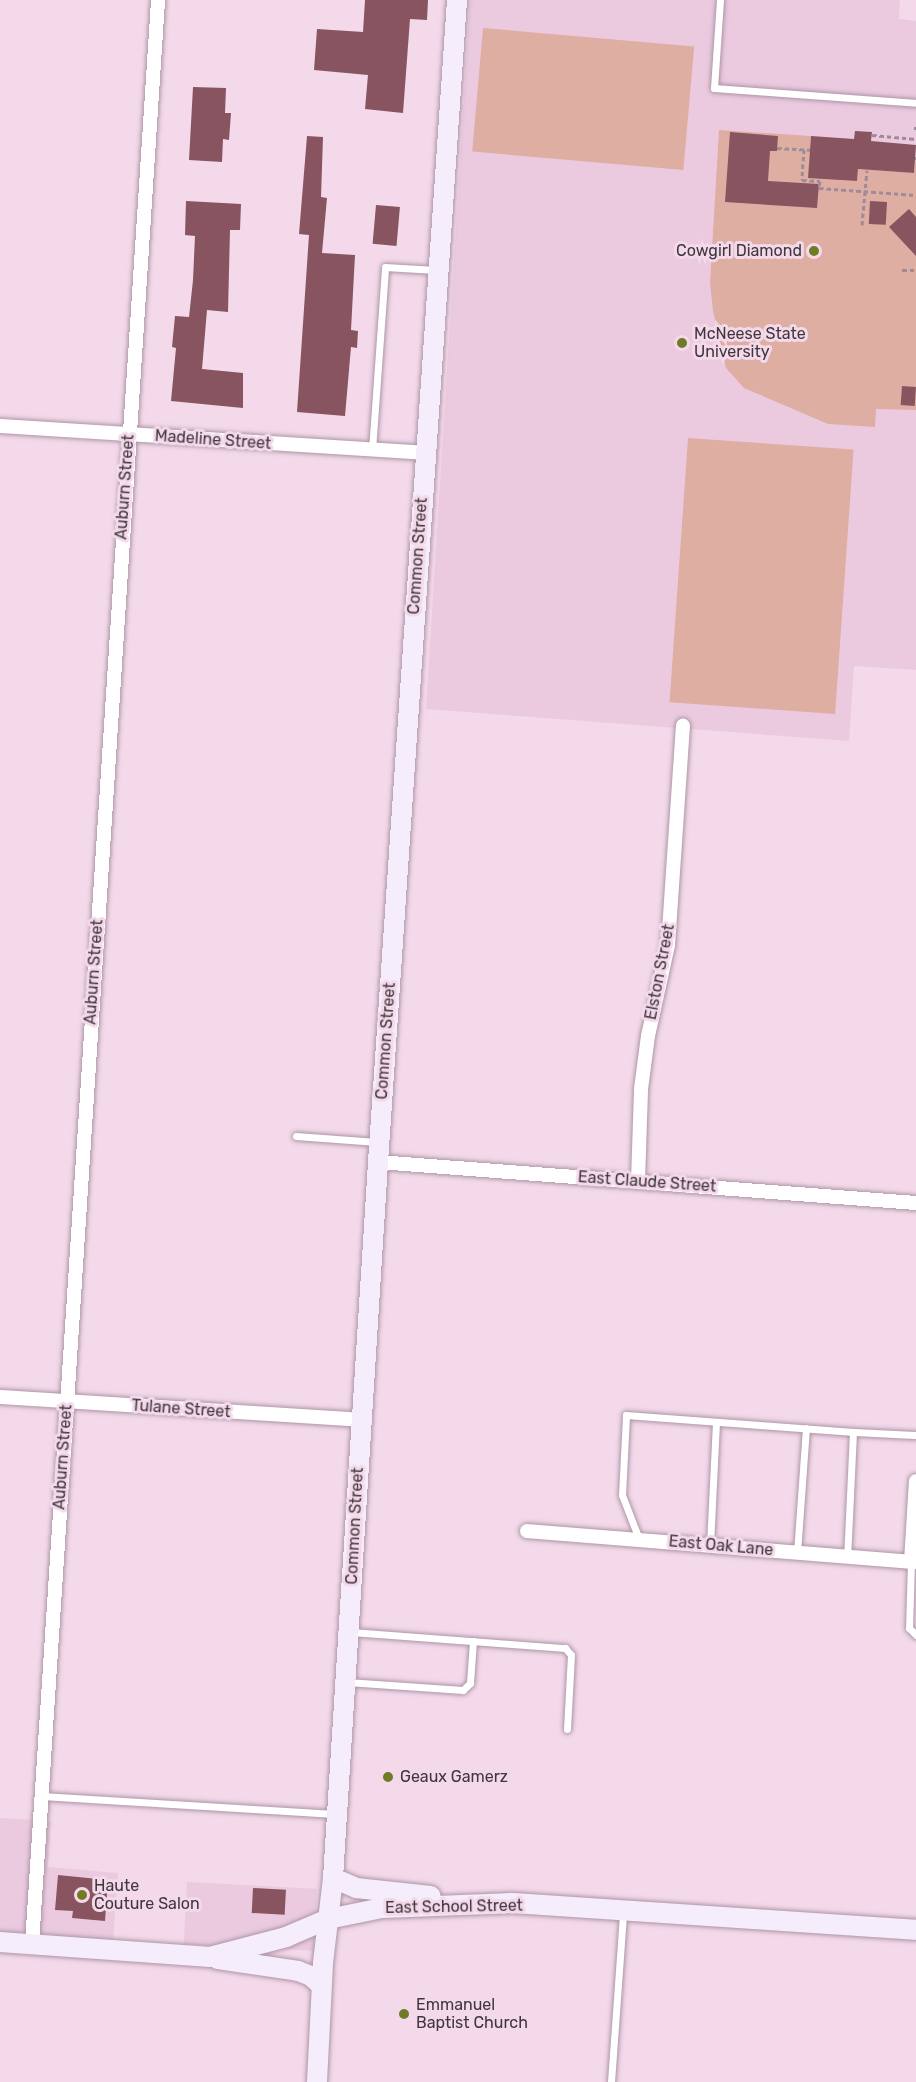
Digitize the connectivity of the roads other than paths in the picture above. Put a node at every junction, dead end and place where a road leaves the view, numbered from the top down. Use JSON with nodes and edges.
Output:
{"nodes":[{"id":1,"x":158,"y":0,"type":"edge"},
{"id":2,"x":457,"y":0,"type":"edge"},
{"id":3,"x":720,"y":0,"type":"edge"},
{"id":4,"x":916,"y":103,"type":"edge"},
{"id":5,"x":438,"y":271,"type":"junction"},
{"id":6,"x":0,"y":426,"type":"edge"},
{"id":7,"x":129,"y":434,"type":"junction"},
{"id":8,"x":372,"y":450,"type":"junction"},
{"id":9,"x":425,"y":453,"type":"junction"},
{"id":10,"x":683,"y":726,"type":"dead end"},
{"id":11,"x":296,"y":1136,"type":"dead end"},
{"id":12,"x":380,"y":1142,"type":"junction"},
{"id":13,"x":378,"y":1162,"type":"junction"},
{"id":14,"x":638,"y":1181,"type":"junction"},
{"id":15,"x":916,"y":1203,"type":"edge"},
{"id":16,"x":0,"y":1397,"type":"edge"},
{"id":17,"x":66,"y":1401,"type":"junction"},
{"id":18,"x":361,"y":1420,"type":"junction"},
{"id":19,"x":716,"y":1422,"type":"junction"},
{"id":20,"x":806,"y":1428,"type":"junction"},
{"id":21,"x":852,"y":1432,"type":"junction"},
{"id":22,"x":916,"y":1435,"type":"edge"},
{"id":23,"x":916,"y":1481,"type":"edge"},
{"id":24,"x":527,"y":1531,"type":"dead end"},
{"id":25,"x":639,"y":1539,"type":"junction"},
{"id":26,"x":710,"y":1545,"type":"junction"},
{"id":27,"x":797,"y":1552,"type":"junction"},
{"id":28,"x":847,"y":1557,"type":"junction"},
{"id":29,"x":914,"y":1562,"type":"edge"},
{"id":30,"x":348,"y":1632,"type":"junction"},
{"id":31,"x":916,"y":1635,"type":"edge"},
{"id":32,"x":473,"y":1641,"type":"junction"},
{"id":33,"x":345,"y":1682,"type":"junction"},
{"id":34,"x":567,"y":1729,"type":"dead end"},
{"id":35,"x":41,"y":1796,"type":"junction"},
{"id":36,"x":337,"y":1814,"type":"junction"},
{"id":37,"x":333,"y":1878,"type":"junction"},
{"id":38,"x":512,"y":1903,"type":"junction"},
{"id":39,"x":623,"y":1911,"type":"junction"},
{"id":40,"x":328,"y":1919,"type":"junction"},
{"id":41,"x":916,"y":1930,"type":"edge"},
{"id":42,"x":0,"y":1942,"type":"edge"},
{"id":43,"x":32,"y":1944,"type":"junction"},
{"id":44,"x":210,"y":1957,"type":"junction"},
{"id":45,"x":321,"y":1985,"type":"junction"},
{"id":46,"x":317,"y":2082,"type":"edge"},
{"id":47,"x":611,"y":2082,"type":"edge"}],
"edges":[{"from":1,"to":7,"type":"street","name":"Auburn Street"},
{"from":2,"to":5,"type":"street","name":"Common Street"},
{"from":3,"to":4,"type":"lane"},
{"from":5,"to":8,"type":"lane"},
{"from":5,"to":9,"type":"street","name":"Common Street"},
{"from":6,"to":7,"type":"street","name":"Madeline Street"},
{"from":7,"to":8,"type":"street","name":"Madeline Street"},
{"from":7,"to":17,"type":"street","name":"Auburn Street"},
{"from":8,"to":9,"type":"street","name":"Madeline Street"},
{"from":9,"to":12,"type":"street","name":"Common Street"},
{"from":10,"to":14,"type":"street","name":"Elston Street"},
{"from":11,"to":12,"type":"lane"},
{"from":12,"to":13,"type":"street","name":"Common Street"},
{"from":13,"to":14,"type":"street","name":"East Claude Street"},
{"from":13,"to":18,"type":"street","name":"Common Street"},
{"from":14,"to":15,"type":"street","name":"East Claude Street"},
{"from":16,"to":17,"type":"street","name":"Tulane Street"},
{"from":17,"to":18,"type":"street","name":"Tulane Street"},
{"from":17,"to":35,"type":"street","name":"Auburn Street"},
{"from":18,"to":30,"type":"street","name":"Common Street"},
{"from":19,"to":20,"type":"lane"},
{"from":19,"to":25,"type":"lane"},
{"from":19,"to":26,"type":"lane"},
{"from":20,"to":21,"type":"lane"},
{"from":20,"to":27,"type":"lane"},
{"from":21,"to":22,"type":"lane"},
{"from":21,"to":28,"type":"lane"},
{"from":23,"to":29,"type":"street"},
{"from":24,"to":25,"type":"street","name":"East Oak Lane"},
{"from":25,"to":26,"type":"street","name":"East Oak Lane"},
{"from":26,"to":27,"type":"street","name":"East Oak Lane"},
{"from":27,"to":28,"type":"street","name":"East Oak Lane"},
{"from":28,"to":29,"type":"street","name":"East Oak Lane"},
{"from":29,"to":31,"type":"lane"},
{"from":30,"to":32,"type":"lane"},
{"from":30,"to":33,"type":"street","name":"Common Street"},
{"from":32,"to":33,"type":"lane"},
{"from":32,"to":34,"type":"lane"},
{"from":33,"to":36,"type":"street","name":"Common Street"},
{"from":35,"to":36,"type":"lane"},
{"from":35,"to":43,"type":"street","name":"Auburn Street"},
{"from":36,"to":37,"type":"street","name":"Common Street"},
{"from":37,"to":38,"type":"street"},
{"from":37,"to":40,"type":"street","name":"Common Street"},
{"from":38,"to":39,"type":"street","name":"East School Street"},
{"from":38,"to":40,"type":"street","name":"East School Street"},
{"from":39,"to":41,"type":"street","name":"East School Street"},
{"from":39,"to":47,"type":"lane"},
{"from":40,"to":44,"type":"street","name":"East School Street"},
{"from":40,"to":45,"type":"street","name":"Common Street"},
{"from":42,"to":43,"type":"street","name":"East School Street"},
{"from":43,"to":44,"type":"street","name":"East School Street"},
{"from":44,"to":45,"type":"street"},
{"from":45,"to":46,"type":"street","name":"Common Street"}]}
